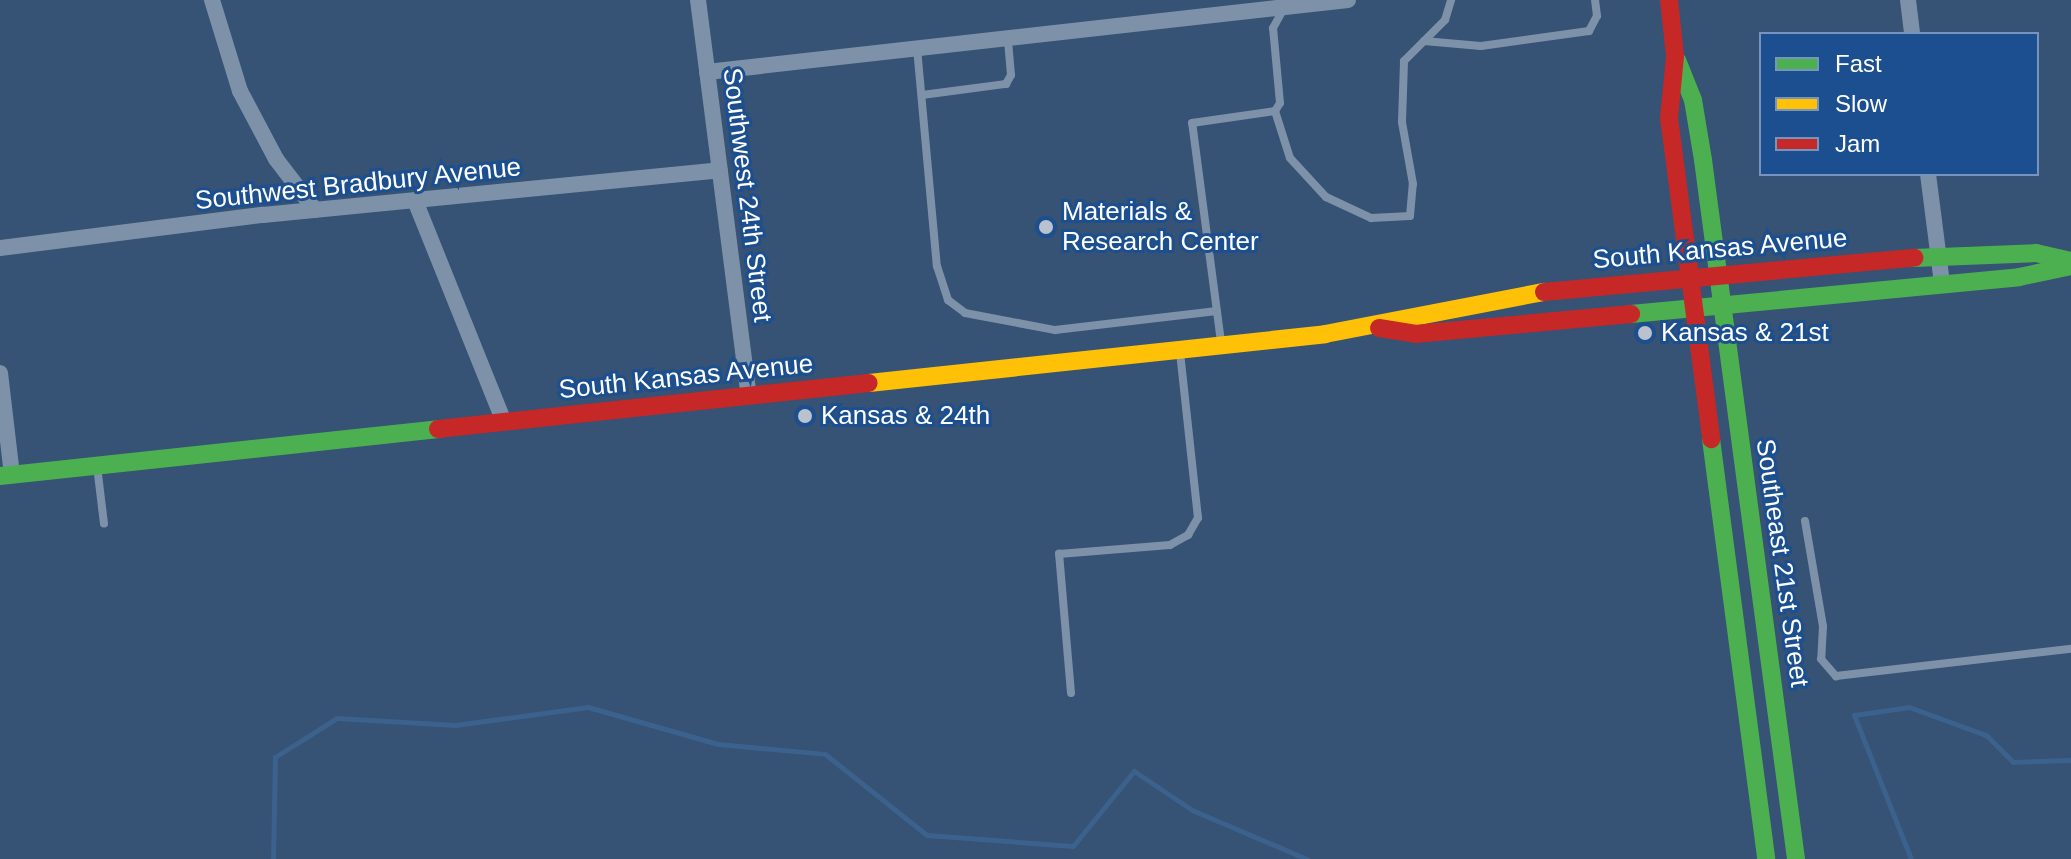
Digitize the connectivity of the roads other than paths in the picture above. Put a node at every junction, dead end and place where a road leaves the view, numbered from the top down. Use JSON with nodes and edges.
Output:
{"nodes":[{"id":1,"x":212,"y":0,"type":"edge"},
{"id":2,"x":698,"y":0,"type":"edge"},
{"id":3,"x":1348,"y":0,"type":"edge"},
{"id":4,"x":1451,"y":0,"type":"edge"},
{"id":5,"x":1595,"y":0,"type":"edge"},
{"id":6,"x":1669,"y":0,"type":"edge"},
{"id":7,"x":1908,"y":0,"type":"edge"},
{"id":8,"x":1286,"y":6,"type":"junction"},
{"id":9,"x":1196,"y":8,"type":"edge"},
{"id":10,"x":1912,"y":32,"type":"edge"},
{"id":11,"x":1008,"y":37,"type":"junction"},
{"id":12,"x":1424,"y":41,"type":"junction"},
{"id":13,"x":917,"y":48,"type":"junction"},
{"id":14,"x":1675,"y":56,"type":"junction"},
{"id":15,"x":707,"y":72,"type":"junction"},
{"id":16,"x":922,"y":95,"type":"junction"},
{"id":17,"x":1275,"y":111,"type":"junction"},
{"id":18,"x":720,"y":170,"type":"junction"},
{"id":19,"x":1928,"y":176,"type":"edge"},
{"id":20,"x":416,"y":203,"type":"junction"},
{"id":21,"x":315,"y":210,"type":"junction"},
{"id":22,"x":0,"y":248,"type":"edge"},
{"id":23,"x":1938,"y":255,"type":"junction"},
{"id":24,"x":2071,"y":264,"type":"edge"},
{"id":25,"x":1718,"y":274,"type":"junction"},
{"id":26,"x":1688,"y":277,"type":"junction"},
{"id":27,"x":1942,"y":284,"type":"junction"},
{"id":28,"x":1721,"y":303,"type":"junction"},
{"id":29,"x":1692,"y":306,"type":"junction"},
{"id":30,"x":1217,"y":311,"type":"junction"},
{"id":31,"x":1376,"y":328,"type":"junction"},
{"id":32,"x":1221,"y":345,"type":"junction"},
{"id":33,"x":1180,"y":350,"type":"junction"},
{"id":34,"x":0,"y":373,"type":"edge"},
{"id":35,"x":749,"y":396,"type":"junction"},
{"id":36,"x":504,"y":422,"type":"junction"},
{"id":37,"x":97,"y":466,"type":"junction"},
{"id":38,"x":6,"y":475,"type":"edge"},
{"id":39,"x":1805,"y":521,"type":"dead end"},
{"id":40,"x":104,"y":524,"type":"dead end"},
{"id":41,"x":2071,"y":649,"type":"edge"},
{"id":42,"x":1071,"y":693,"type":"dead end"},
{"id":43,"x":1766,"y":859,"type":"edge"},
{"id":44,"x":1796,"y":859,"type":"edge"}],
"edges":[{"from":1,"to":21,"type":"street"},
{"from":2,"to":15,"type":"street","name":"Southwest 24th Street"},
{"from":3,"to":8,"type":"street"},
{"from":4,"to":12,"type":"lane"},
{"from":5,"to":12,"type":"lane"},
{"from":6,"to":14,"type":"main road"},
{"from":7,"to":10,"type":"street"},
{"from":8,"to":9,"type":"street"},
{"from":8,"to":17,"type":"lane"},
{"from":9,"to":11,"type":"street"},
{"from":11,"to":13,"type":"street"},
{"from":11,"to":16,"type":"lane"},
{"from":12,"to":17,"type":"lane"},
{"from":13,"to":15,"type":"street"},
{"from":13,"to":16,"type":"lane"},
{"from":14,"to":25,"type":"main road","name":"Southeast 21st Street"},
{"from":14,"to":26,"type":"main road"},
{"from":15,"to":18,"type":"street","name":"Southwest 24th Street"},
{"from":16,"to":30,"type":"lane"},
{"from":17,"to":30,"type":"lane"},
{"from":18,"to":20,"type":"street","name":"Southwest Bradbury Avenue"},
{"from":18,"to":35,"type":"street","name":"Southwest 24th Street"},
{"from":19,"to":23,"type":"street"},
{"from":20,"to":21,"type":"street","name":"Southwest Bradbury Avenue"},
{"from":20,"to":36,"type":"street"},
{"from":21,"to":22,"type":"street","name":"Southwest Bradbury Avenue"},
{"from":23,"to":24,"type":"main road","name":"South Kansas Avenue"},
{"from":23,"to":25,"type":"main road","name":"South Kansas Avenue"},
{"from":23,"to":27,"type":"street"},
{"from":24,"to":27,"type":"main road","name":"South Kansas Avenue"},
{"from":25,"to":26,"type":"main road","name":"South Kansas Avenue"},
{"from":25,"to":28,"type":"main road","name":"Southeast 21st Street"},
{"from":26,"to":29,"type":"main road"},
{"from":26,"to":31,"type":"main road","name":"South Kansas Avenue"},
{"from":27,"to":28,"type":"main road","name":"South Kansas Avenue"},
{"from":28,"to":29,"type":"main road","name":"South Kansas Avenue"},
{"from":28,"to":44,"type":"main road","name":"Southeast 21st Street"},
{"from":29,"to":31,"type":"main road","name":"South Kansas Avenue"},
{"from":29,"to":43,"type":"main road"},
{"from":30,"to":32,"type":"lane"},
{"from":31,"to":32,"type":"main road","name":"South Kansas Avenue"},
{"from":32,"to":33,"type":"main road","name":"South Kansas Avenue"},
{"from":33,"to":35,"type":"main road","name":"South Kansas Avenue"},
{"from":33,"to":42,"type":"lane"},
{"from":34,"to":38,"type":"street"},
{"from":35,"to":36,"type":"main road","name":"South Kansas Avenue"},
{"from":36,"to":37,"type":"main road","name":"South Kansas Avenue"},
{"from":37,"to":38,"type":"main road","name":"South Kansas Avenue"},
{"from":37,"to":40,"type":"lane"},
{"from":39,"to":41,"type":"lane"}]}
